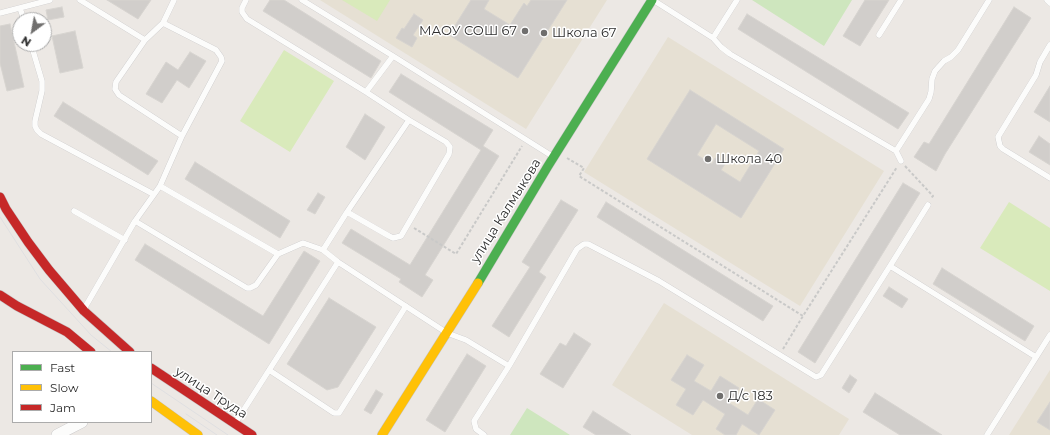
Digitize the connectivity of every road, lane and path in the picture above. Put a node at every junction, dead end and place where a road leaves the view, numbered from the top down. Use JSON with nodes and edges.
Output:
{"nodes":[{"id":1,"x":50,"y":0,"type":"edge"},
{"id":2,"x":80,"y":0,"type":"edge"},
{"id":3,"x":174,"y":0,"type":"edge"},
{"id":4,"x":246,"y":0,"type":"edge"},
{"id":5,"x":302,"y":0,"type":"edge"},
{"id":6,"x":652,"y":0,"type":"edge"},
{"id":7,"x":737,"y":0,"type":"edge"},
{"id":8,"x":901,"y":0,"type":"edge"},
{"id":9,"x":989,"y":0,"type":"edge"},
{"id":10,"x":1047,"y":0,"type":"edge"},
{"id":11,"x":1050,"y":3,"type":"edge"},
{"id":12,"x":20,"y":8,"type":"junction"},
{"id":13,"x":21,"y":12,"type":"edge"},
{"id":14,"x":0,"y":13,"type":"edge"},
{"id":15,"x":163,"y":23,"type":"junction"},
{"id":16,"x":879,"y":36,"type":"dead end"},
{"id":17,"x":713,"y":38,"type":"junction"},
{"id":18,"x":145,"y":40,"type":"junction"},
{"id":19,"x":1050,"y":45,"type":"edge"},
{"id":20,"x":33,"y":52,"type":"edge"},
{"id":21,"x":393,"y":56,"type":"junction"},
{"id":22,"x":366,"y":92,"type":"junction"},
{"id":23,"x":409,"y":120,"type":"junction"},
{"id":24,"x":182,"y":136,"type":"junction"},
{"id":25,"x":526,"y":140,"type":"junction"},
{"id":26,"x":896,"y":151,"type":"junction"},
{"id":27,"x":556,"y":155,"type":"junction"},
{"id":28,"x":900,"y":161,"type":"junction"},
{"id":29,"x":1050,"y":178,"type":"edge"},
{"id":30,"x":160,"y":186,"type":"junction"},
{"id":31,"x":153,"y":194,"type":"junction"},
{"id":32,"x":0,"y":198,"type":"edge"},
{"id":33,"x":928,"y":205,"type":"joint"},
{"id":34,"x":74,"y":211,"type":"dead end"},
{"id":35,"x":347,"y":212,"type":"junction"},
{"id":36,"x":136,"y":221,"type":"junction"},
{"id":37,"x":408,"y":224,"type":"junction"},
{"id":38,"x":125,"y":240,"type":"junction"},
{"id":39,"x":324,"y":250,"type":"junction"},
{"id":40,"x":278,"y":254,"type":"junction"},
{"id":41,"x":338,"y":262,"type":"junction"},
{"id":42,"x":890,"y":266,"type":"junction"},
{"id":43,"x":0,"y":294,"type":"edge"},
{"id":44,"x":406,"y":306,"type":"junction"},
{"id":45,"x":84,"y":311,"type":"junction"},
{"id":46,"x":803,"y":316,"type":"junction"},
{"id":47,"x":447,"y":332,"type":"junction"},
{"id":48,"x":1050,"y":335,"type":"edge"},
{"id":49,"x":90,"y":351,"type":"edge"},
{"id":50,"x":129,"y":351,"type":"edge"},
{"id":51,"x":780,"y":355,"type":"junction"},
{"id":52,"x":1036,"y":357,"type":"junction"},
{"id":53,"x":509,"y":366,"type":"junction"},
{"id":54,"x":269,"y":370,"type":"junction"},
{"id":55,"x":154,"y":371,"type":"edge"},
{"id":56,"x":152,"y":402,"type":"edge"},
{"id":57,"x":80,"y":423,"type":"edge"},
{"id":58,"x":234,"y":424,"type":"junction"},
{"id":59,"x":57,"y":435,"type":"edge"},
{"id":60,"x":198,"y":435,"type":"edge"},
{"id":61,"x":252,"y":435,"type":"edge"},
{"id":62,"x":382,"y":435,"type":"edge"},
{"id":63,"x":484,"y":435,"type":"edge"},
{"id":64,"x":987,"y":435,"type":"edge"}],
"edges":[{"from":1,"to":12,"type":"lane"},
{"from":2,"to":18,"type":"lane"},
{"from":3,"to":15,"type":"lane"},
{"from":4,"to":22,"type":"lane"},
{"from":5,"to":21,"type":"lane"},
{"from":6,"to":17,"type":"lane"},
{"from":6,"to":27,"type":"main road","name":"улица Калмыкова"},
{"from":7,"to":17,"type":"lane"},
{"from":8,"to":16,"type":"lane"},
{"from":9,"to":26,"type":"lane"},
{"from":10,"to":11,"type":"lane"},
{"from":12,"to":13,"type":"lane"},
{"from":12,"to":14,"type":"lane"},
{"from":15,"to":18,"type":"lane"},
{"from":15,"to":24,"type":"lane"},
{"from":17,"to":26,"type":"lane"},
{"from":18,"to":24,"type":"lane"},
{"from":19,"to":29,"type":"lane"},
{"from":20,"to":31,"type":"lane"},
{"from":21,"to":22,"type":"lane"},
{"from":21,"to":25,"type":"lane"},
{"from":22,"to":23,"type":"lane"},
{"from":23,"to":35,"type":"lane"},
{"from":23,"to":37,"type":"lane"},
{"from":24,"to":30,"type":"lane"},
{"from":25,"to":27,"type":"lane"},
{"from":25,"to":37,"type":"path"},
{"from":26,"to":28,"type":"lane"},
{"from":27,"to":46,"type":"path"},
{"from":27,"to":47,"type":"main road","name":"улица Калмыкова"},
{"from":28,"to":33,"type":"path"},
{"from":28,"to":46,"type":"path"},
{"from":30,"to":31,"type":"lane"},
{"from":30,"to":40,"type":"lane"},
{"from":31,"to":36,"type":"lane"},
{"from":32,"to":45,"type":"main road"},
{"from":33,"to":42,"type":"lane"},
{"from":34,"to":38,"type":"lane"},
{"from":35,"to":37,"type":"lane"},
{"from":35,"to":39,"type":"lane"},
{"from":36,"to":38,"type":"lane"},
{"from":36,"to":40,"type":"lane"},
{"from":38,"to":45,"type":"lane"},
{"from":39,"to":40,"type":"lane"},
{"from":39,"to":41,"type":"lane"},
{"from":41,"to":44,"type":"lane"},
{"from":41,"to":54,"type":"lane"},
{"from":42,"to":51,"type":"lane"},
{"from":42,"to":52,"type":"lane"},
{"from":43,"to":49,"type":"main road"},
{"from":44,"to":47,"type":"lane"},
{"from":44,"to":54,"type":"lane"},
{"from":45,"to":50,"type":"main road"},
{"from":46,"to":51,"type":"path"},
{"from":47,"to":53,"type":"lane"},
{"from":47,"to":62,"type":"main road","name":"улица Калмыкова"},
{"from":48,"to":52,"type":"lane"},
{"from":51,"to":53,"type":"lane"},
{"from":52,"to":64,"type":"lane"},
{"from":53,"to":63,"type":"lane"},
{"from":54,"to":58,"type":"lane"},
{"from":55,"to":58,"type":"main road","name":"улица Труда"},
{"from":56,"to":60,"type":"main road"},
{"from":57,"to":59,"type":"street"},
{"from":58,"to":61,"type":"main road","name":"улица Труда"}]}
